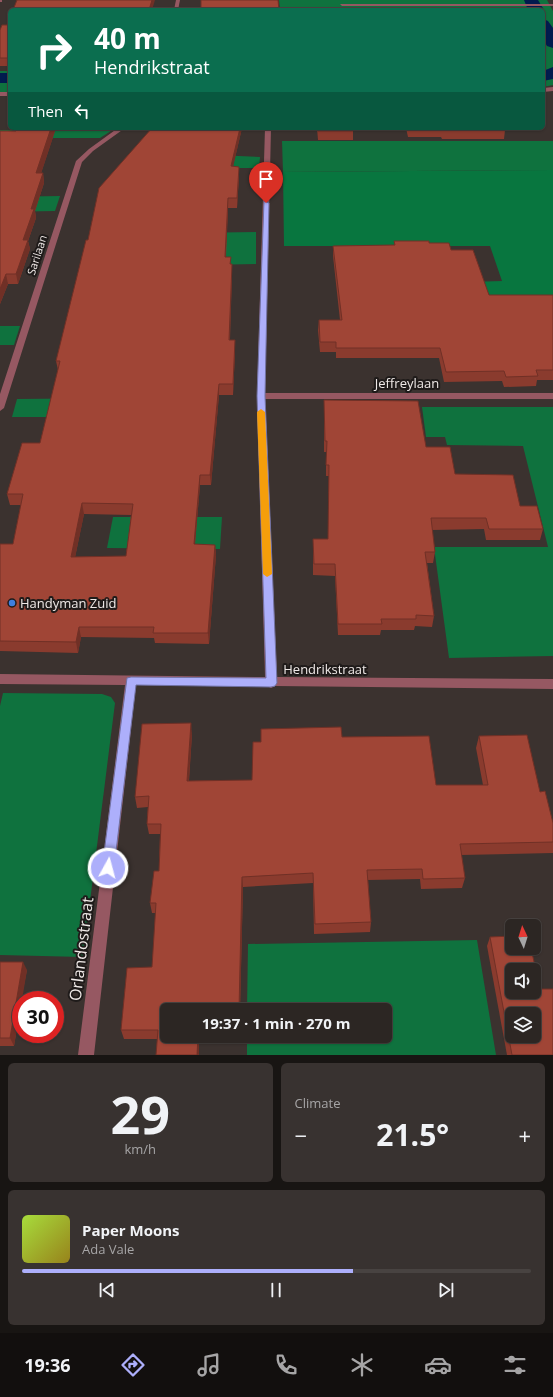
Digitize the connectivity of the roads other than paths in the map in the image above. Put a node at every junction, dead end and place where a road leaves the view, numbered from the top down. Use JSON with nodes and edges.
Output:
{"nodes":[{"id":1,"x":342,"y":5,"type":"dead end"},
{"id":2,"x":553,"y":5,"type":"edge"},
{"id":3,"x":119,"y":130,"type":"edge"},
{"id":4,"x":268,"y":130,"type":"edge"},
{"id":5,"x":261,"y":396,"type":"junction"},
{"id":6,"x":553,"y":396,"type":"edge"},
{"id":7,"x":0,"y":408,"type":"edge"},
{"id":8,"x":0,"y":679,"type":"edge"},
{"id":9,"x":131,"y":681,"type":"junction"},
{"id":10,"x":271,"y":683,"type":"junction"},
{"id":11,"x":553,"y":684,"type":"edge"},
{"id":12,"x":86,"y":1055,"type":"edge"}],
"edges":[{"from":1,"to":2,"type":"street"},
{"from":3,"to":7,"type":"street","name":"Sarilaan"},
{"from":4,"to":5,"type":"street"},
{"from":5,"to":6,"type":"street","name":"Jeffreylaan"},
{"from":5,"to":10,"type":"street"},
{"from":8,"to":9,"type":"street","name":"Hendrikstraat"},
{"from":9,"to":10,"type":"street","name":"Hendrikstraat"},
{"from":9,"to":12,"type":"street","name":"Orlandostraat"},
{"from":10,"to":11,"type":"street","name":"Hendrikstraat"}]}
